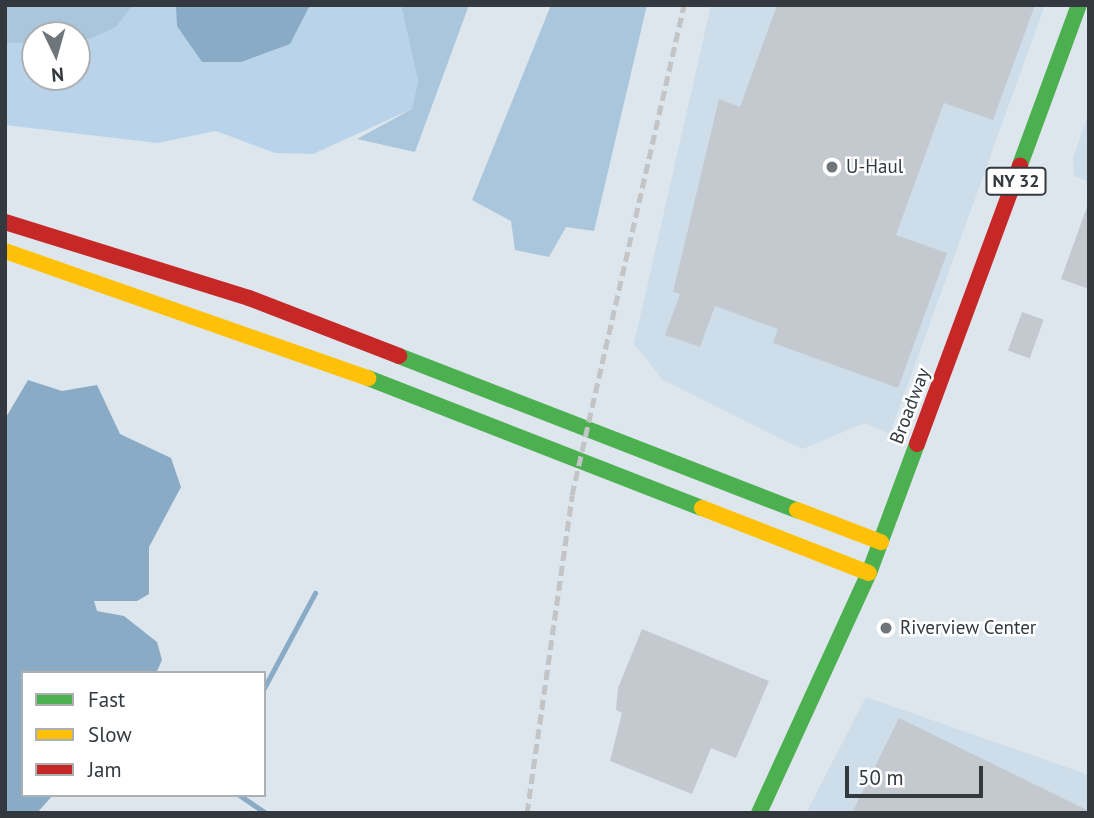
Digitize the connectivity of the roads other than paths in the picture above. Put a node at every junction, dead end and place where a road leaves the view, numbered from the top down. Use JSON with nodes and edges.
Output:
{"nodes":[{"id":1,"x":1079,"y":5,"type":"edge"},
{"id":2,"x":5,"y":222,"type":"edge"},
{"id":3,"x":5,"y":251,"type":"edge"},
{"id":4,"x":881,"y":542,"type":"junction"},
{"id":5,"x":869,"y":573,"type":"junction"},
{"id":6,"x":759,"y":813,"type":"edge"}],
"edges":[{"from":1,"to":4,"type":"main road","name":"Broadway","number":"NY 32"},
{"from":2,"to":4,"type":"main road"},
{"from":3,"to":5,"type":"main road"},
{"from":4,"to":5,"type":"main road","name":"Broadway","number":"NY 32"},
{"from":5,"to":6,"type":"main road","name":"Broadway","number":"NY 32"}]}
